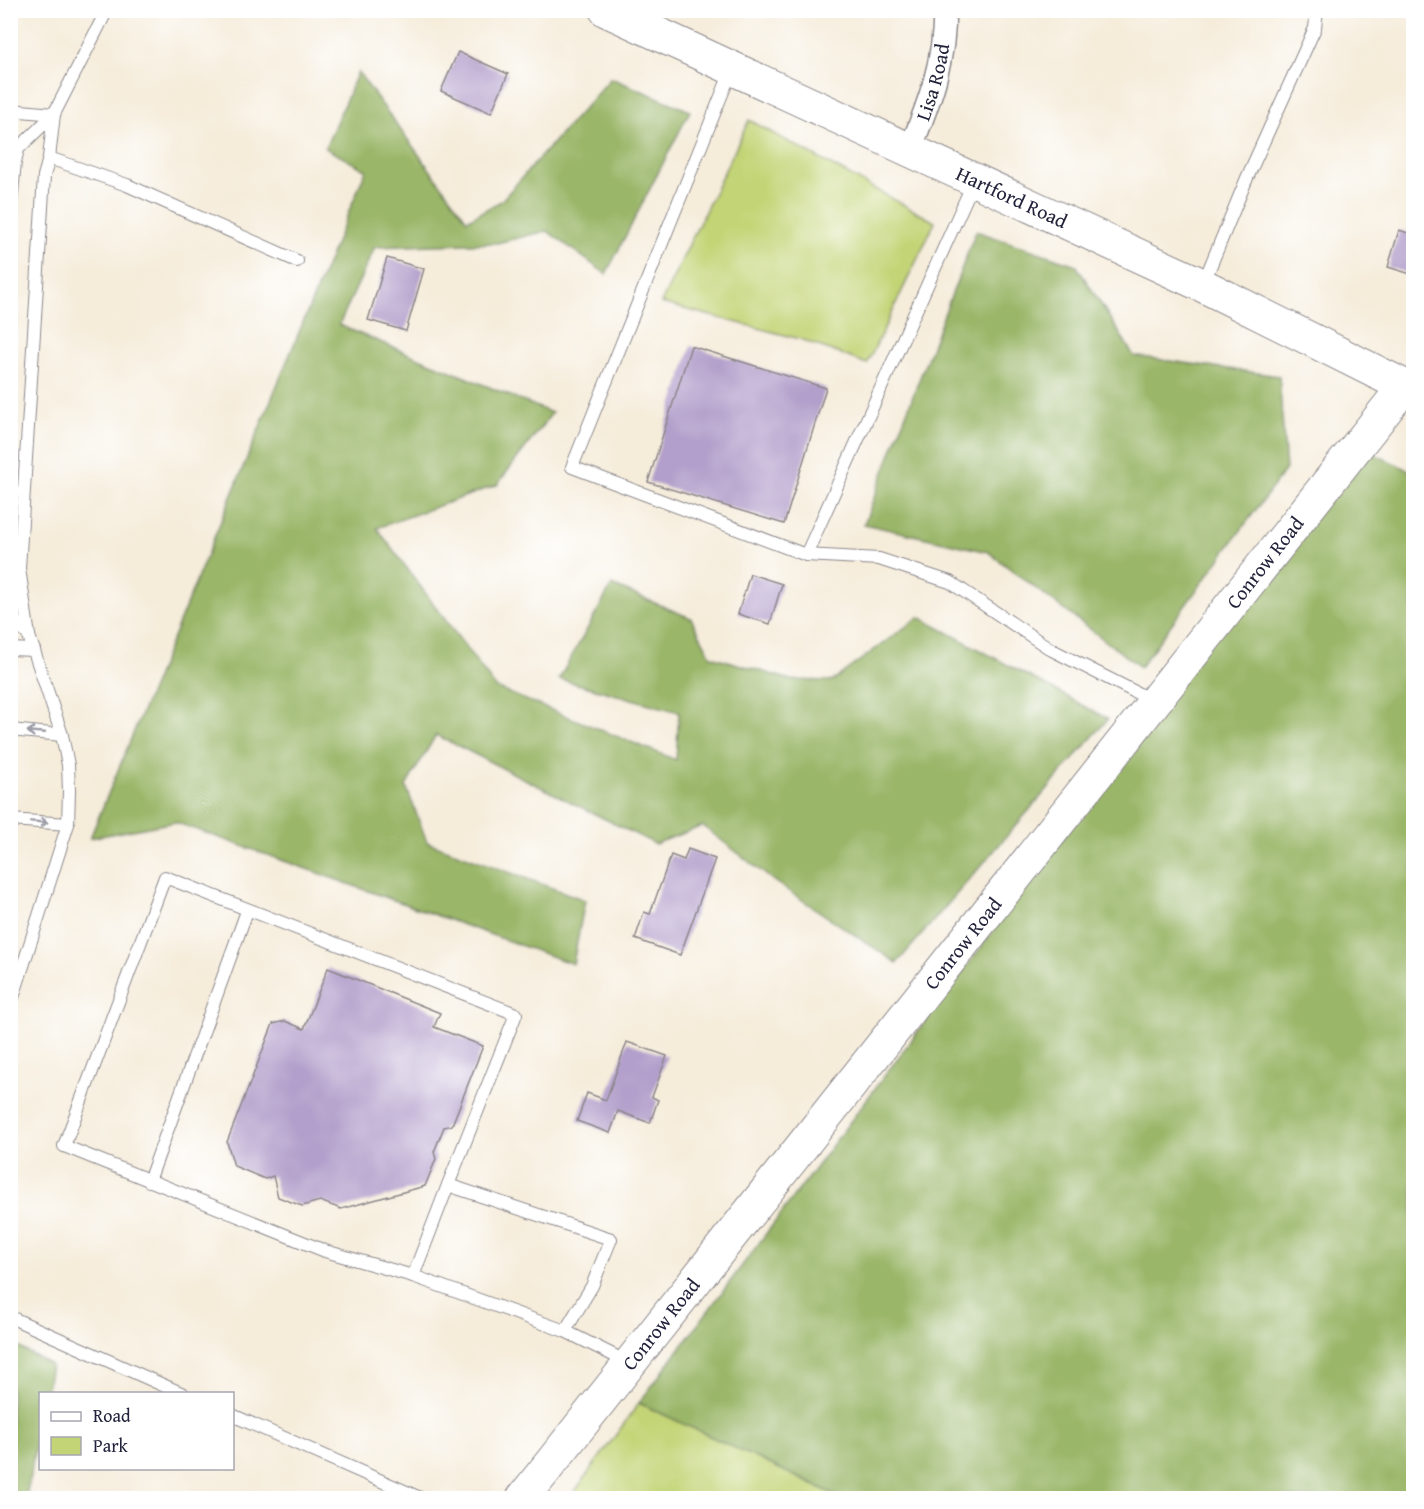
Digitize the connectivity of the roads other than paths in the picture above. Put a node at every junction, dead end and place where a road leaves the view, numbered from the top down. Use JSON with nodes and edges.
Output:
{"nodes":[{"id":1,"x":106,"y":10,"type":"edge"},
{"id":2,"x":606,"y":10,"type":"edge"},
{"id":3,"x":944,"y":10,"type":"edge"},
{"id":4,"x":1317,"y":10,"type":"edge"},
{"id":5,"x":732,"y":68,"type":"junction"},
{"id":6,"x":10,"y":110,"type":"edge"},
{"id":7,"x":54,"y":114,"type":"junction"},
{"id":8,"x":910,"y":150,"type":"junction"},
{"id":9,"x":49,"y":158,"type":"junction"},
{"id":10,"x":975,"y":180,"type":"junction"},
{"id":11,"x":10,"y":214,"type":"edge"},
{"id":12,"x":297,"y":261,"type":"dead end"},
{"id":13,"x":1202,"y":285,"type":"junction"},
{"id":14,"x":1409,"y":389,"type":"edge"},
{"id":15,"x":806,"y":555,"type":"junction"},
{"id":16,"x":10,"y":616,"type":"edge"},
{"id":17,"x":29,"y":636,"type":"junction"},
{"id":18,"x":10,"y":649,"type":"edge"},
{"id":19,"x":34,"y":650,"type":"junction"},
{"id":20,"x":1154,"y":702,"type":"junction"},
{"id":21,"x":10,"y":730,"type":"edge"},
{"id":22,"x":62,"y":735,"type":"junction"},
{"id":23,"x":10,"y":820,"type":"edge"},
{"id":24,"x":68,"y":824,"type":"junction"},
{"id":25,"x":247,"y":911,"type":"junction"},
{"id":26,"x":10,"y":1007,"type":"edge"},
{"id":27,"x":149,"y":1181,"type":"junction"},
{"id":28,"x":448,"y":1185,"type":"junction"},
{"id":29,"x":413,"y":1276,"type":"junction"},
{"id":30,"x":10,"y":1317,"type":"edge"},
{"id":31,"x":565,"y":1331,"type":"junction"},
{"id":32,"x":630,"y":1363,"type":"junction"},
{"id":33,"x":179,"y":1392,"type":"edge"},
{"id":34,"x":234,"y":1416,"type":"edge"},
{"id":35,"x":420,"y":1498,"type":"edge"},
{"id":36,"x":523,"y":1498,"type":"edge"}],
"edges":[{"from":1,"to":7,"type":"lane"},
{"from":2,"to":5,"type":"street","name":"Hartford Road"},
{"from":3,"to":8,"type":"street","name":"Lisa Road"},
{"from":4,"to":13,"type":"lane"},
{"from":5,"to":8,"type":"street","name":"Hartford Road"},
{"from":5,"to":15,"type":"lane"},
{"from":6,"to":7,"type":"lane"},
{"from":7,"to":9,"type":"lane"},
{"from":7,"to":11,"type":"lane"},
{"from":8,"to":10,"type":"street","name":"Hartford Road"},
{"from":9,"to":12,"type":"lane"},
{"from":9,"to":17,"type":"lane"},
{"from":10,"to":13,"type":"street","name":"Hartford Road"},
{"from":10,"to":15,"type":"lane"},
{"from":13,"to":14,"type":"street","name":"Hartford Road"},
{"from":14,"to":20,"type":"street","name":"Conrow Road"},
{"from":15,"to":20,"type":"lane"},
{"from":16,"to":17,"type":"lane"},
{"from":17,"to":19,"type":"lane"},
{"from":18,"to":19,"type":"lane"},
{"from":19,"to":22,"type":"lane"},
{"from":20,"to":32,"type":"street","name":"Conrow Road"},
{"from":22,"to":21,"type":"lane","one_way":true},
{"from":22,"to":24,"type":"lane"},
{"from":23,"to":24,"type":"lane","one_way":true},
{"from":24,"to":26,"type":"lane"},
{"from":25,"to":27,"type":"lane"},
{"from":25,"to":27,"type":"lane"},
{"from":25,"to":28,"type":"lane"},
{"from":27,"to":29,"type":"lane"},
{"from":28,"to":29,"type":"lane"},
{"from":28,"to":31,"type":"lane"},
{"from":29,"to":31,"type":"lane"},
{"from":30,"to":33,"type":"lane"},
{"from":31,"to":32,"type":"lane"},
{"from":32,"to":36,"type":"street","name":"Conrow Road"},
{"from":34,"to":35,"type":"lane"}]}
